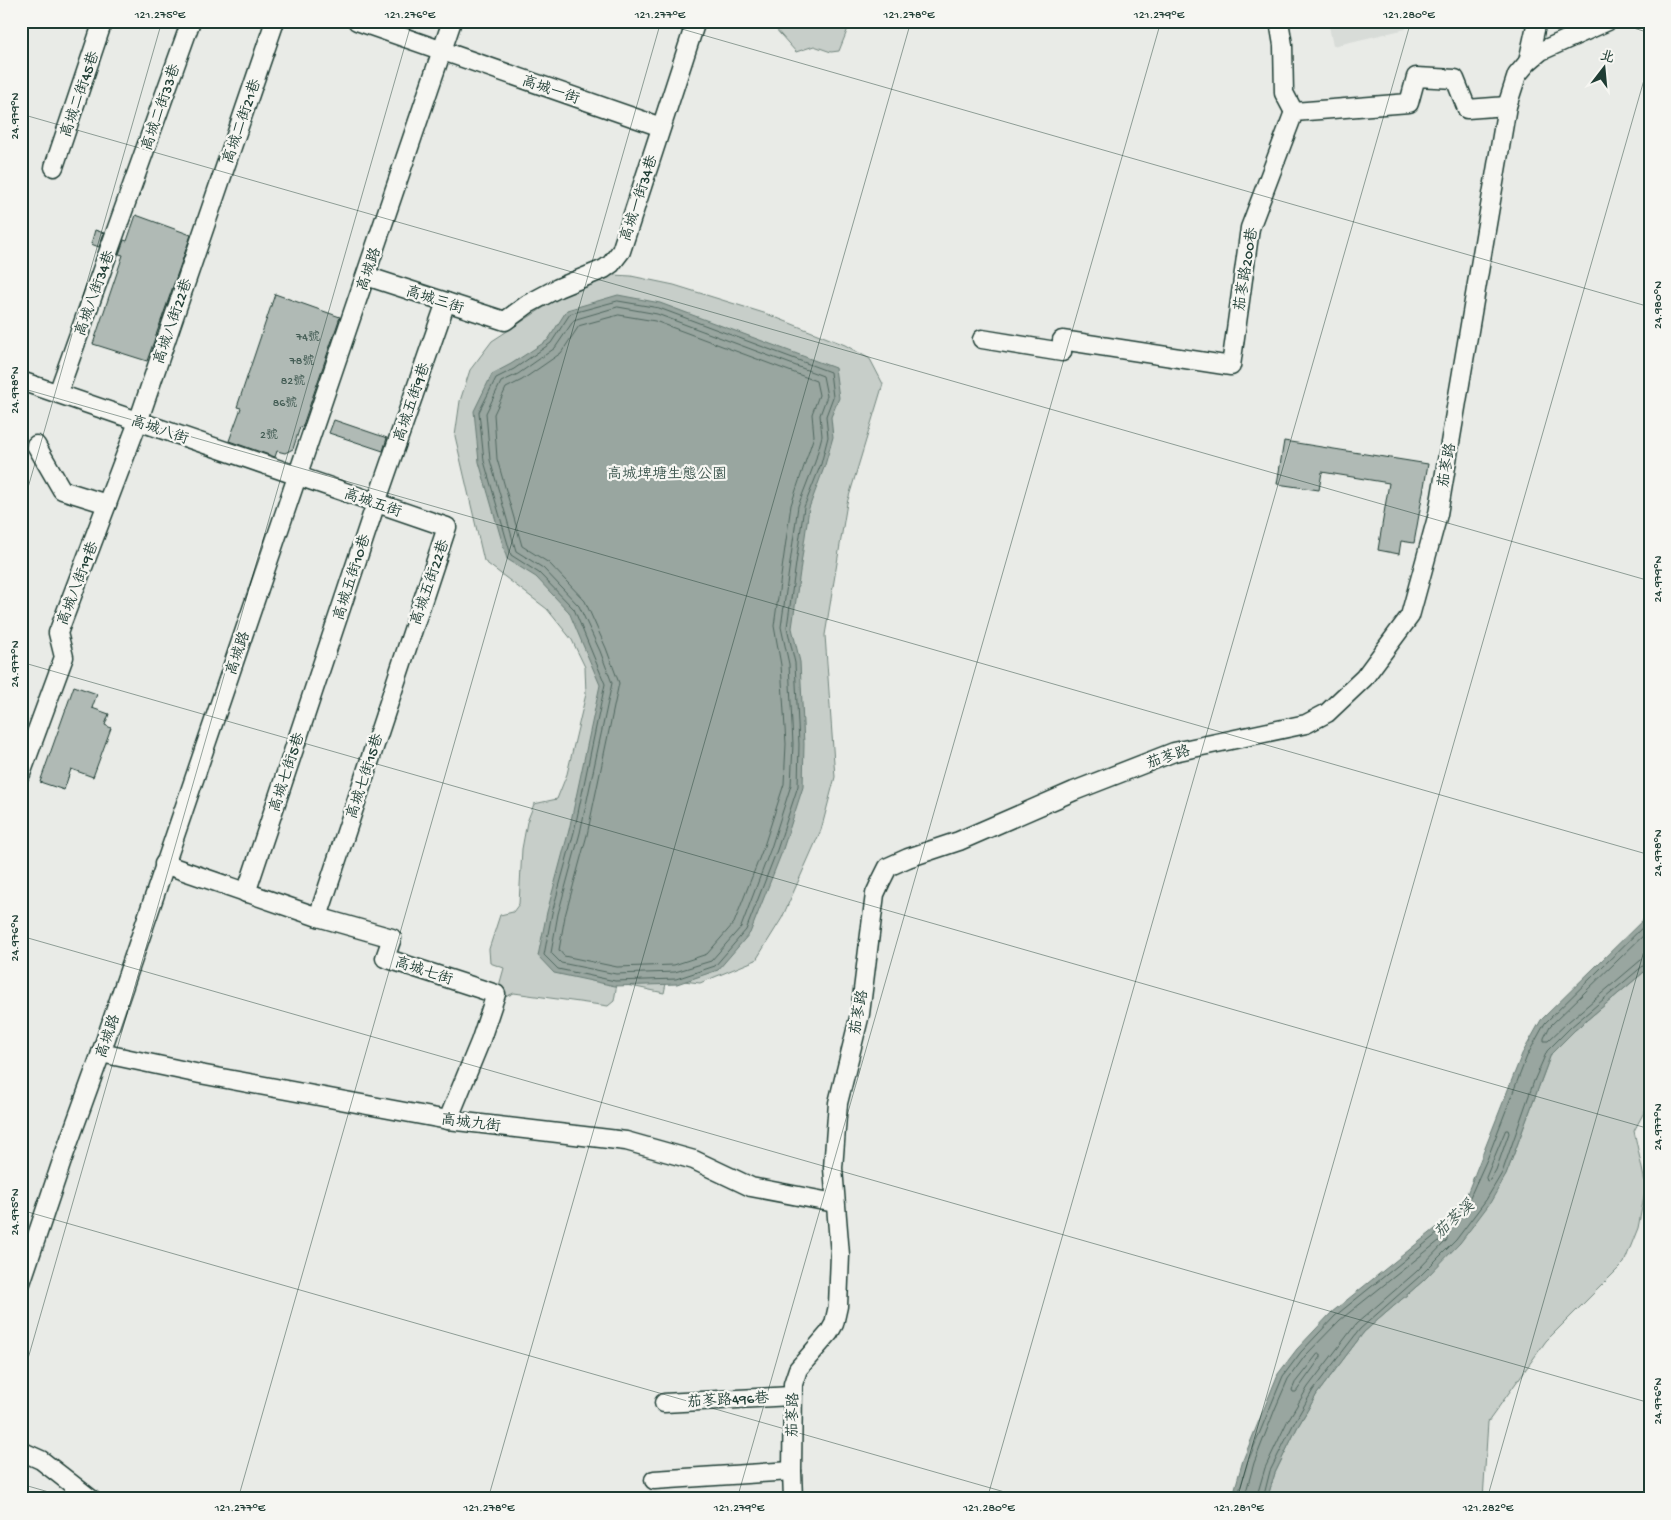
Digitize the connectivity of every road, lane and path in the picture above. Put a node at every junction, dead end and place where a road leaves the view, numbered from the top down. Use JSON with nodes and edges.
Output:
{"nodes":[{"id":1,"x":103,"y":21,"type":"edge"},
{"id":2,"x":191,"y":21,"type":"edge"},
{"id":3,"x":276,"y":21,"type":"edge"},
{"id":4,"x":356,"y":21,"type":"edge"},
{"id":5,"x":452,"y":21,"type":"edge"},
{"id":6,"x":696,"y":21,"type":"edge"},
{"id":7,"x":1279,"y":21,"type":"edge"},
{"id":8,"x":1537,"y":21,"type":"edge"},
{"id":9,"x":1608,"y":21,"type":"edge"},
{"id":10,"x":442,"y":51,"type":"junction"},
{"id":11,"x":1528,"y":62,"type":"junction"},
{"id":12,"x":1507,"y":106,"type":"junction"},
{"id":13,"x":1294,"y":112,"type":"junction"},
{"id":14,"x":661,"y":127,"type":"junction"},
{"id":15,"x":54,"y":167,"type":"dead end"},
{"id":16,"x":130,"y":194,"type":"joint"},
{"id":17,"x":206,"y":220,"type":"joint"},
{"id":18,"x":366,"y":276,"type":"junction"},
{"id":19,"x":446,"y":302,"type":"junction"},
{"id":20,"x":505,"y":322,"type":"joint"},
{"id":21,"x":982,"y":339,"type":"dead end"},
{"id":22,"x":21,"y":380,"type":"edge"},
{"id":23,"x":58,"y":393,"type":"junction"},
{"id":24,"x":138,"y":422,"type":"junction"},
{"id":25,"x":36,"y":445,"type":"dead end"},
{"id":26,"x":298,"y":476,"type":"junction"},
{"id":27,"x":376,"y":503,"type":"junction"},
{"id":28,"x":107,"y":504,"type":"junction"},
{"id":29,"x":447,"y":527,"type":"joint"},
{"id":30,"x":410,"y":636,"type":"joint"},
{"id":31,"x":327,"y":652,"type":"joint"},
{"id":32,"x":21,"y":774,"type":"edge"},
{"id":33,"x":164,"y":864,"type":"junction"},
{"id":34,"x":246,"y":893,"type":"junction"},
{"id":35,"x":318,"y":916,"type":"junction"},
{"id":36,"x":102,"y":1053,"type":"junction"},
{"id":37,"x":448,"y":1120,"type":"junction"},
{"id":38,"x":835,"y":1204,"type":"junction"},
{"id":39,"x":21,"y":1284,"type":"edge"},
{"id":40,"x":791,"y":1396,"type":"junction"},
{"id":41,"x":664,"y":1402,"type":"dead end"},
{"id":42,"x":21,"y":1451,"type":"edge"},
{"id":43,"x":792,"y":1470,"type":"junction"},
{"id":44,"x":654,"y":1480,"type":"dead end"},
{"id":45,"x":91,"y":1499,"type":"edge"},
{"id":46,"x":793,"y":1499,"type":"edge"}],
"edges":[{"from":1,"to":15,"type":"street","name":"高城二街45巷"},
{"from":2,"to":16,"type":"street","name":"高城二街33巷"},
{"from":3,"to":17,"type":"street","name":"高城二街21巷"},
{"from":4,"to":10,"type":"street","name":"高城一街"},
{"from":5,"to":10,"type":"street","name":"高城路"},
{"from":6,"to":14,"type":"street","name":"高城一街34巷"},
{"from":7,"to":13,"type":"street"},
{"from":8,"to":11,"type":"street"},
{"from":9,"to":11,"type":"street","name":"茄苳路"},
{"from":10,"to":14,"type":"street","name":"高城一街"},
{"from":10,"to":18,"type":"street","name":"高城路"},
{"from":11,"to":12,"type":"street","name":"茄苳路"},
{"from":12,"to":13,"type":"street"},
{"from":12,"to":38,"type":"street","name":"茄苳路"},
{"from":13,"to":21,"type":"street","name":"茄苳路200巷"},
{"from":14,"to":20,"type":"street","name":"高城一街34巷"},
{"from":16,"to":23,"type":"street","name":"高城八街34巷"},
{"from":17,"to":24,"type":"street","name":"高城八街22巷"},
{"from":18,"to":19,"type":"street","name":"高城三街"},
{"from":18,"to":26,"type":"street","name":"高城路"},
{"from":19,"to":20,"type":"street","name":"高城三街"},
{"from":19,"to":27,"type":"street","name":"高城五街9巷"},
{"from":22,"to":23,"type":"street","name":"高城八街"},
{"from":23,"to":24,"type":"street","name":"高城八街"},
{"from":24,"to":26,"type":"street","name":"高城八街"},
{"from":24,"to":28,"type":"street","name":"高城八街19巷"},
{"from":25,"to":28,"type":"street"},
{"from":26,"to":27,"type":"street","name":"高城五街"},
{"from":26,"to":33,"type":"street","name":"高城路"},
{"from":27,"to":29,"type":"street","name":"高城五街"},
{"from":27,"to":31,"type":"street","name":"高城五街10巷"},
{"from":28,"to":32,"type":"street","name":"高城八街19巷"},
{"from":29,"to":30,"type":"street","name":"高城五街22巷"},
{"from":30,"to":35,"type":"street","name":"高城七街15巷"},
{"from":31,"to":34,"type":"street","name":"高城七街5巷"},
{"from":33,"to":34,"type":"street","name":"高城七街"},
{"from":33,"to":36,"type":"street","name":"高城路"},
{"from":34,"to":35,"type":"street","name":"高城七街"},
{"from":35,"to":37,"type":"street","name":"高城七街"},
{"from":36,"to":37,"type":"street","name":"高城九街"},
{"from":36,"to":39,"type":"street","name":"高城路"},
{"from":37,"to":38,"type":"street","name":"高城九街"},
{"from":38,"to":40,"type":"street","name":"茄苳路"},
{"from":40,"to":41,"type":"street","name":"茄苳路496巷"},
{"from":40,"to":43,"type":"street","name":"茄苳路"},
{"from":42,"to":45,"type":"street"},
{"from":43,"to":44,"type":"street"},
{"from":43,"to":46,"type":"street","name":"茄苳路"}]}
